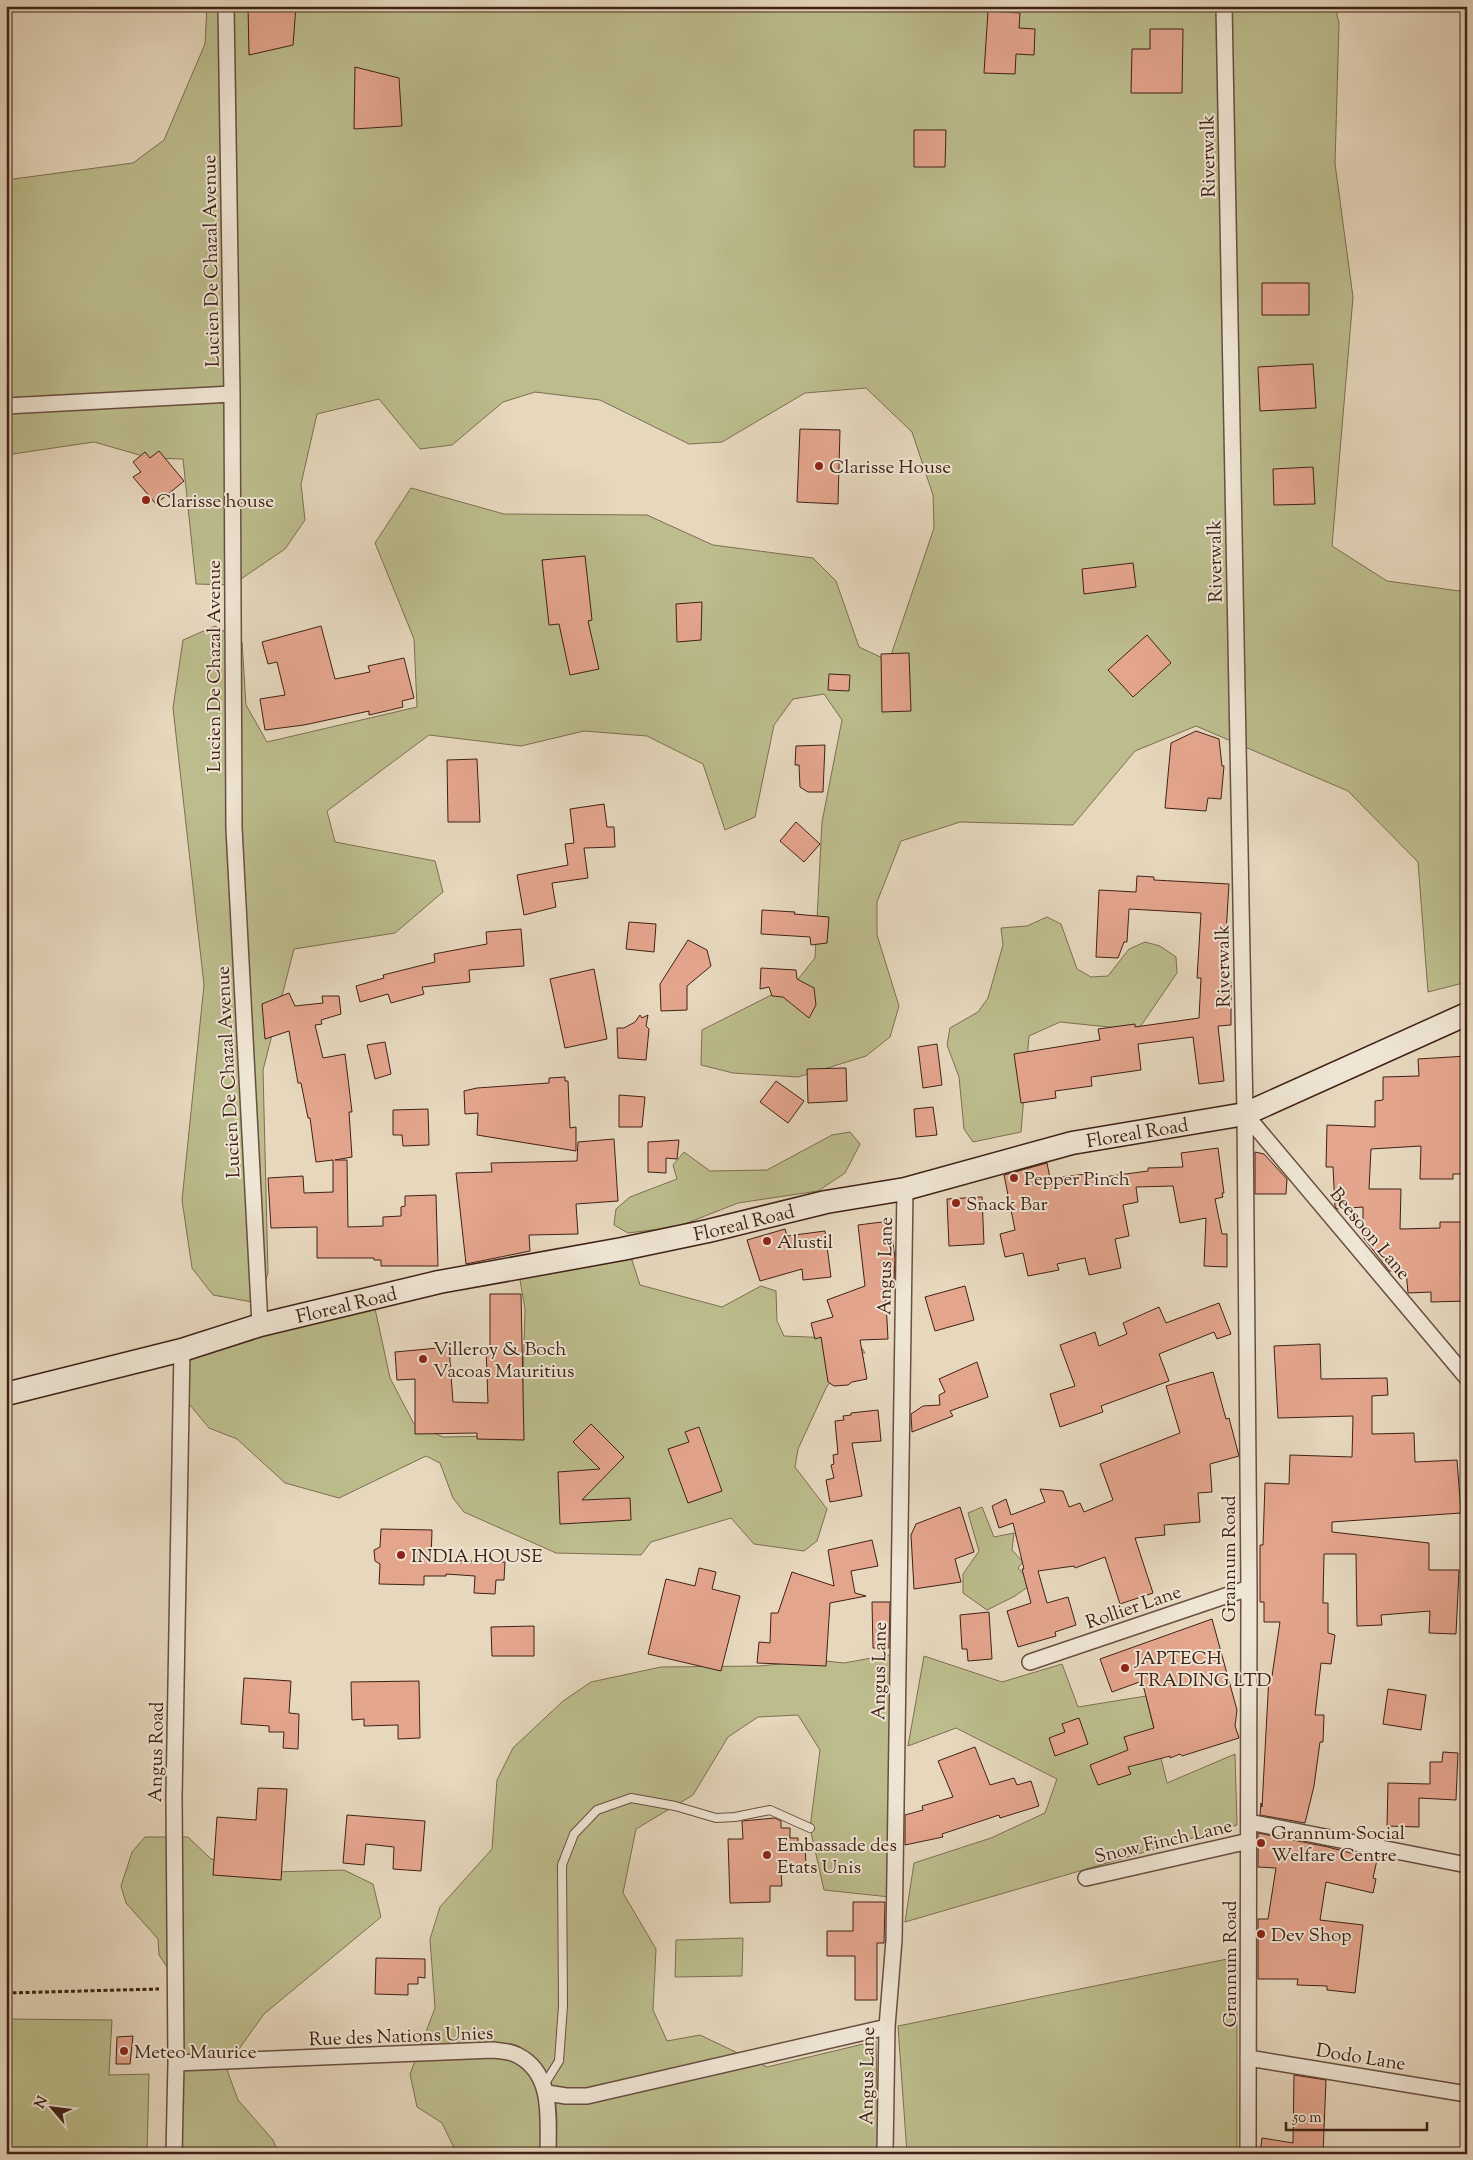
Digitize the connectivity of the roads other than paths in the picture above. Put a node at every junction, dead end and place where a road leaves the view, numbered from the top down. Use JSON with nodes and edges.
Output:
{"nodes":[{"id":1,"x":226,"y":6,"type":"edge"},
{"id":2,"x":1224,"y":6,"type":"edge"},
{"id":3,"x":232,"y":394,"type":"junction"},
{"id":4,"x":6,"y":406,"type":"edge"},
{"id":5,"x":1467,"y":1014,"type":"edge"},
{"id":6,"x":1245,"y":1114,"type":"junction"},
{"id":7,"x":905,"y":1188,"type":"junction"},
{"id":8,"x":260,"y":1325,"type":"junction"},
{"id":9,"x":182,"y":1350,"type":"junction"},
{"id":10,"x":1467,"y":1378,"type":"edge"},
{"id":11,"x":10,"y":1391,"type":"edge"},
{"id":12,"x":1249,"y":1588,"type":"junction"},
{"id":13,"x":1030,"y":1662,"type":"dead end"},
{"id":14,"x":1249,"y":1822,"type":"junction"},
{"id":15,"x":810,"y":1828,"type":"dead end"},
{"id":16,"x":1249,"y":1841,"type":"junction"},
{"id":17,"x":1467,"y":1865,"type":"edge"},
{"id":18,"x":1086,"y":1878,"type":"dead end"},
{"id":19,"x":887,"y":2027,"type":"junction"},
{"id":20,"x":1248,"y":2058,"type":"junction"},
{"id":21,"x":176,"y":2063,"type":"junction"},
{"id":22,"x":545,"y":2089,"type":"junction"},
{"id":23,"x":1467,"y":2094,"type":"edge"},
{"id":24,"x":174,"y":2154,"type":"edge"},
{"id":25,"x":548,"y":2154,"type":"edge"},
{"id":26,"x":885,"y":2154,"type":"edge"},
{"id":27,"x":1248,"y":2154,"type":"edge"}],
"edges":[{"from":1,"to":3,"type":"street","name":"Lucien De Chazal Avenue"},
{"from":2,"to":6,"type":"street","name":"Riverwalk"},
{"from":3,"to":4,"type":"street"},
{"from":3,"to":8,"type":"street","name":"Lucien De Chazal Avenue"},
{"from":5,"to":6,"type":"main road","name":"Floreal Road"},
{"from":6,"to":7,"type":"main road","name":"Floreal Road"},
{"from":6,"to":10,"type":"street","name":"Beesoon Lane"},
{"from":6,"to":12,"type":"street","name":"Grannum Road"},
{"from":7,"to":8,"type":"main road","name":"Floreal Road"},
{"from":7,"to":19,"type":"street","name":"Angus Lane"},
{"from":8,"to":9,"type":"main road","name":"Floreal Road"},
{"from":9,"to":11,"type":"main road","name":"Floreal Road"},
{"from":9,"to":21,"type":"street","name":"Angus Road"},
{"from":12,"to":13,"type":"street","name":"Rollier Lane"},
{"from":12,"to":14,"type":"street","name":"Grannum Road"},
{"from":14,"to":16,"type":"street","name":"Grannum Road"},
{"from":14,"to":17,"type":"street"},
{"from":15,"to":22,"type":"lane"},
{"from":16,"to":18,"type":"street","name":"Snow Finch Lane"},
{"from":16,"to":20,"type":"street","name":"Grannum Road"},
{"from":19,"to":22,"type":"street"},
{"from":19,"to":26,"type":"street","name":"Angus Lane"},
{"from":20,"to":23,"type":"street","name":"Dodo Lane"},
{"from":20,"to":27,"type":"street","name":"Grannum Road"},
{"from":21,"to":22,"type":"street","name":"Rue des Nations Unies"},
{"from":21,"to":24,"type":"street","name":"Angus Road"},
{"from":22,"to":25,"type":"street"}]}
